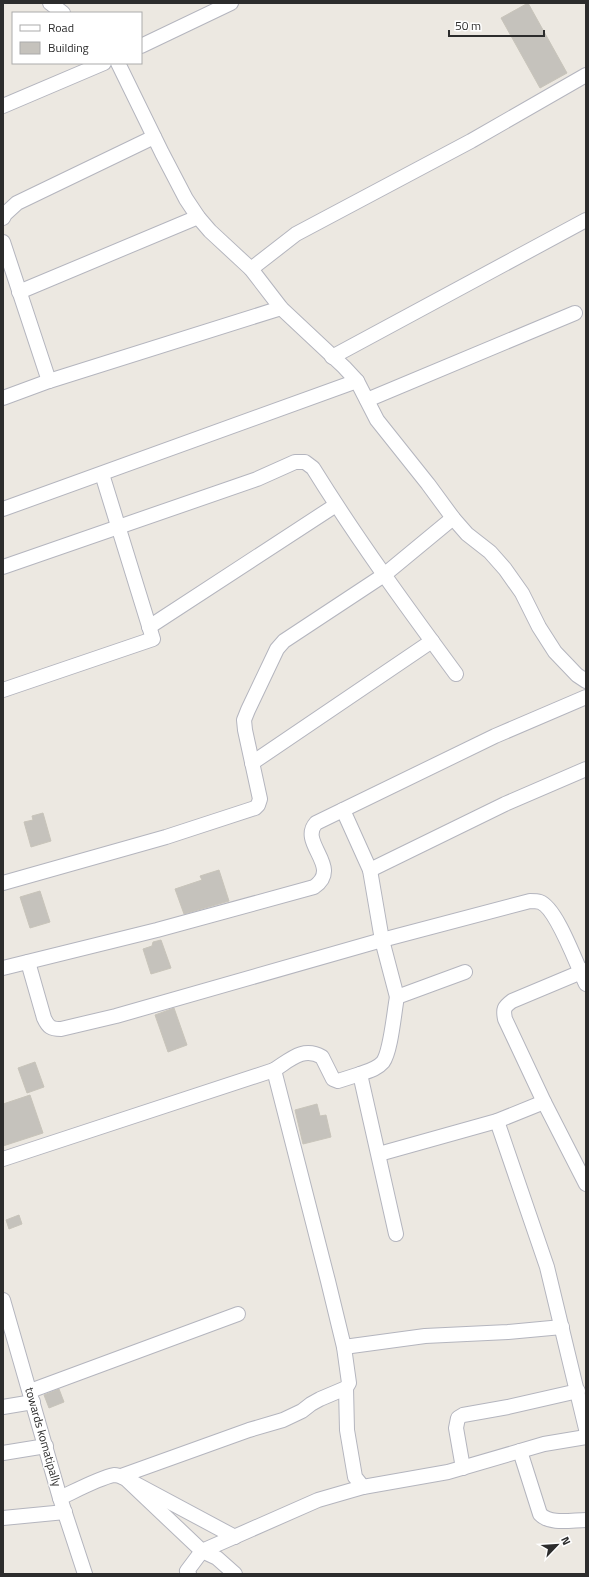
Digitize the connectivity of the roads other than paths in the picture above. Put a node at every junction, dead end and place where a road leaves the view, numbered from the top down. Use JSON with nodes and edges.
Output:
{"nodes":[{"id":1,"x":50,"y":3,"type":"edge"},
{"id":2,"x":231,"y":3,"type":"edge"},
{"id":3,"x":62,"y":12,"type":"edge"},
{"id":4,"x":142,"y":46,"type":"edge"},
{"id":5,"x":102,"y":64,"type":"edge"},
{"id":6,"x":118,"y":64,"type":"edge"},
{"id":7,"x":586,"y":75,"type":"edge"},
{"id":8,"x":3,"y":106,"type":"edge"},
{"id":9,"x":154,"y":137,"type":"junction"},
{"id":10,"x":198,"y":217,"type":"junction"},
{"id":11,"x":3,"y":218,"type":"edge"},
{"id":12,"x":586,"y":220,"type":"edge"},
{"id":13,"x":3,"y":242,"type":"edge"},
{"id":14,"x":251,"y":269,"type":"junction"},
{"id":15,"x":19,"y":292,"type":"junction"},
{"id":16,"x":281,"y":308,"type":"junction"},
{"id":17,"x":575,"y":313,"type":"dead end"},
{"id":18,"x":332,"y":357,"type":"junction"},
{"id":19,"x":49,"y":381,"type":"junction"},
{"id":20,"x":357,"y":381,"type":"junction"},
{"id":21,"x":3,"y":398,"type":"edge"},
{"id":22,"x":367,"y":400,"type":"junction"},
{"id":23,"x":102,"y":474,"type":"junction"},
{"id":24,"x":336,"y":505,"type":"junction"},
{"id":25,"x":3,"y":509,"type":"edge"},
{"id":26,"x":453,"y":518,"type":"junction"},
{"id":27,"x":118,"y":526,"type":"junction"},
{"id":28,"x":3,"y":567,"type":"edge"},
{"id":29,"x":384,"y":575,"type":"junction"},
{"id":30,"x":149,"y":627,"type":"junction"},
{"id":31,"x":432,"y":641,"type":"junction"},
{"id":32,"x":456,"y":674,"type":"dead end"},
{"id":33,"x":586,"y":681,"type":"edge"},
{"id":34,"x":3,"y":690,"type":"edge"},
{"id":35,"x":586,"y":697,"type":"edge"},
{"id":36,"x":252,"y":763,"type":"junction"},
{"id":37,"x":586,"y":769,"type":"edge"},
{"id":38,"x":343,"y":810,"type":"junction"},
{"id":39,"x":370,"y":870,"type":"junction"},
{"id":40,"x":3,"y":883,"type":"edge"},
{"id":41,"x":382,"y":940,"type":"junction"},
{"id":42,"x":28,"y":962,"type":"junction"},
{"id":43,"x":3,"y":968,"type":"edge"},
{"id":44,"x":465,"y":972,"type":"dead end"},
{"id":45,"x":584,"y":975,"type":"edge"},
{"id":46,"x":397,"y":997,"type":"junction"},
{"id":47,"x":274,"y":1070,"type":"junction"},
{"id":48,"x":360,"y":1074,"type":"junction"},
{"id":49,"x":544,"y":1102,"type":"junction"},
{"id":50,"x":497,"y":1121,"type":"junction"},
{"id":51,"x":379,"y":1154,"type":"junction"},
{"id":52,"x":3,"y":1159,"type":"edge"},
{"id":53,"x":586,"y":1184,"type":"edge"},
{"id":54,"x":396,"y":1234,"type":"dead end"},
{"id":55,"x":3,"y":1300,"type":"edge"},
{"id":56,"x":238,"y":1314,"type":"dead end"},
{"id":57,"x":5,"y":1318,"type":"edge"},
{"id":58,"x":562,"y":1327,"type":"junction"},
{"id":59,"x":344,"y":1347,"type":"junction"},
{"id":60,"x":346,"y":1388,"type":"junction"},
{"id":61,"x":578,"y":1391,"type":"junction"},
{"id":62,"x":31,"y":1397,"type":"junction"},
{"id":63,"x":3,"y":1408,"type":"edge"},
{"id":64,"x":586,"y":1428,"type":"edge"},
{"id":65,"x":586,"y":1437,"type":"edge"},
{"id":66,"x":46,"y":1446,"type":"junction"},
{"id":67,"x":520,"y":1451,"type":"junction"},
{"id":68,"x":3,"y":1453,"type":"edge"},
{"id":69,"x":463,"y":1468,"type":"junction"},
{"id":70,"x":362,"y":1487,"type":"junction"},
{"id":71,"x":60,"y":1498,"type":"junction"},
{"id":72,"x":65,"y":1512,"type":"junction"},
{"id":73,"x":3,"y":1518,"type":"edge"},
{"id":74,"x":586,"y":1520,"type":"edge"},
{"id":75,"x":235,"y":1537,"type":"junction"},
{"id":76,"x":202,"y":1551,"type":"junction"},
{"id":77,"x":85,"y":1574,"type":"edge"},
{"id":78,"x":189,"y":1574,"type":"edge"},
{"id":79,"x":236,"y":1574,"type":"edge"}],
"edges":[{"from":1,"to":3,"type":"street"},
{"from":2,"to":4,"type":"street"},
{"from":5,"to":8,"type":"street"},
{"from":6,"to":9,"type":"street"},
{"from":7,"to":14,"type":"street"},
{"from":9,"to":10,"type":"street"},
{"from":9,"to":11,"type":"street"},
{"from":10,"to":14,"type":"street"},
{"from":10,"to":15,"type":"street"},
{"from":12,"to":18,"type":"street"},
{"from":13,"to":15,"type":"street"},
{"from":14,"to":16,"type":"street"},
{"from":15,"to":19,"type":"street"},
{"from":16,"to":18,"type":"street"},
{"from":16,"to":19,"type":"street"},
{"from":17,"to":22,"type":"street"},
{"from":18,"to":20,"type":"street"},
{"from":19,"to":21,"type":"street"},
{"from":20,"to":22,"type":"street"},
{"from":20,"to":23,"type":"street"},
{"from":22,"to":26,"type":"street"},
{"from":23,"to":25,"type":"street"},
{"from":23,"to":27,"type":"street"},
{"from":24,"to":27,"type":"street"},
{"from":24,"to":29,"type":"street"},
{"from":24,"to":30,"type":"street"},
{"from":26,"to":29,"type":"street"},
{"from":26,"to":33,"type":"street"},
{"from":27,"to":28,"type":"street"},
{"from":27,"to":30,"type":"street"},
{"from":29,"to":31,"type":"street"},
{"from":29,"to":36,"type":"street"},
{"from":30,"to":34,"type":"street"},
{"from":31,"to":32,"type":"street"},
{"from":31,"to":36,"type":"street"},
{"from":35,"to":38,"type":"street"},
{"from":36,"to":40,"type":"street"},
{"from":37,"to":39,"type":"street"},
{"from":38,"to":39,"type":"street"},
{"from":38,"to":42,"type":"street"},
{"from":39,"to":41,"type":"street"},
{"from":41,"to":42,"type":"street"},
{"from":41,"to":45,"type":"street"},
{"from":41,"to":46,"type":"street"},
{"from":42,"to":43,"type":"street"},
{"from":44,"to":46,"type":"street"},
{"from":45,"to":49,"type":"street"},
{"from":46,"to":48,"type":"street"},
{"from":47,"to":48,"type":"street"},
{"from":47,"to":52,"type":"street"},
{"from":47,"to":59,"type":"street"},
{"from":48,"to":51,"type":"street"},
{"from":49,"to":50,"type":"street"},
{"from":49,"to":53,"type":"street"},
{"from":50,"to":51,"type":"street"},
{"from":50,"to":58,"type":"street"},
{"from":51,"to":54,"type":"street"},
{"from":55,"to":57,"type":"street","name":"towards komatipally"},
{"from":56,"to":62,"type":"street"},
{"from":57,"to":62,"type":"street","name":"towards komatipally"},
{"from":58,"to":59,"type":"street"},
{"from":58,"to":61,"type":"street"},
{"from":59,"to":60,"type":"street"},
{"from":60,"to":70,"type":"street"},
{"from":60,"to":75,"type":"street"},
{"from":61,"to":64,"type":"street"},
{"from":61,"to":69,"type":"street"},
{"from":62,"to":63,"type":"street"},
{"from":62,"to":66,"type":"street","name":"towards komatipally"},
{"from":65,"to":67,"type":"street"},
{"from":66,"to":68,"type":"street"},
{"from":66,"to":71,"type":"street","name":"towards komatipally"},
{"from":67,"to":69,"type":"street"},
{"from":67,"to":74,"type":"street"},
{"from":69,"to":70,"type":"street"},
{"from":70,"to":75,"type":"street"},
{"from":71,"to":72,"type":"street","name":"towards komatipally"},
{"from":71,"to":76,"type":"street"},
{"from":72,"to":73,"type":"street"},
{"from":72,"to":77,"type":"street","name":"towards komatipally"},
{"from":75,"to":76,"type":"street"},
{"from":76,"to":78,"type":"street"},
{"from":76,"to":79,"type":"street"}]}
